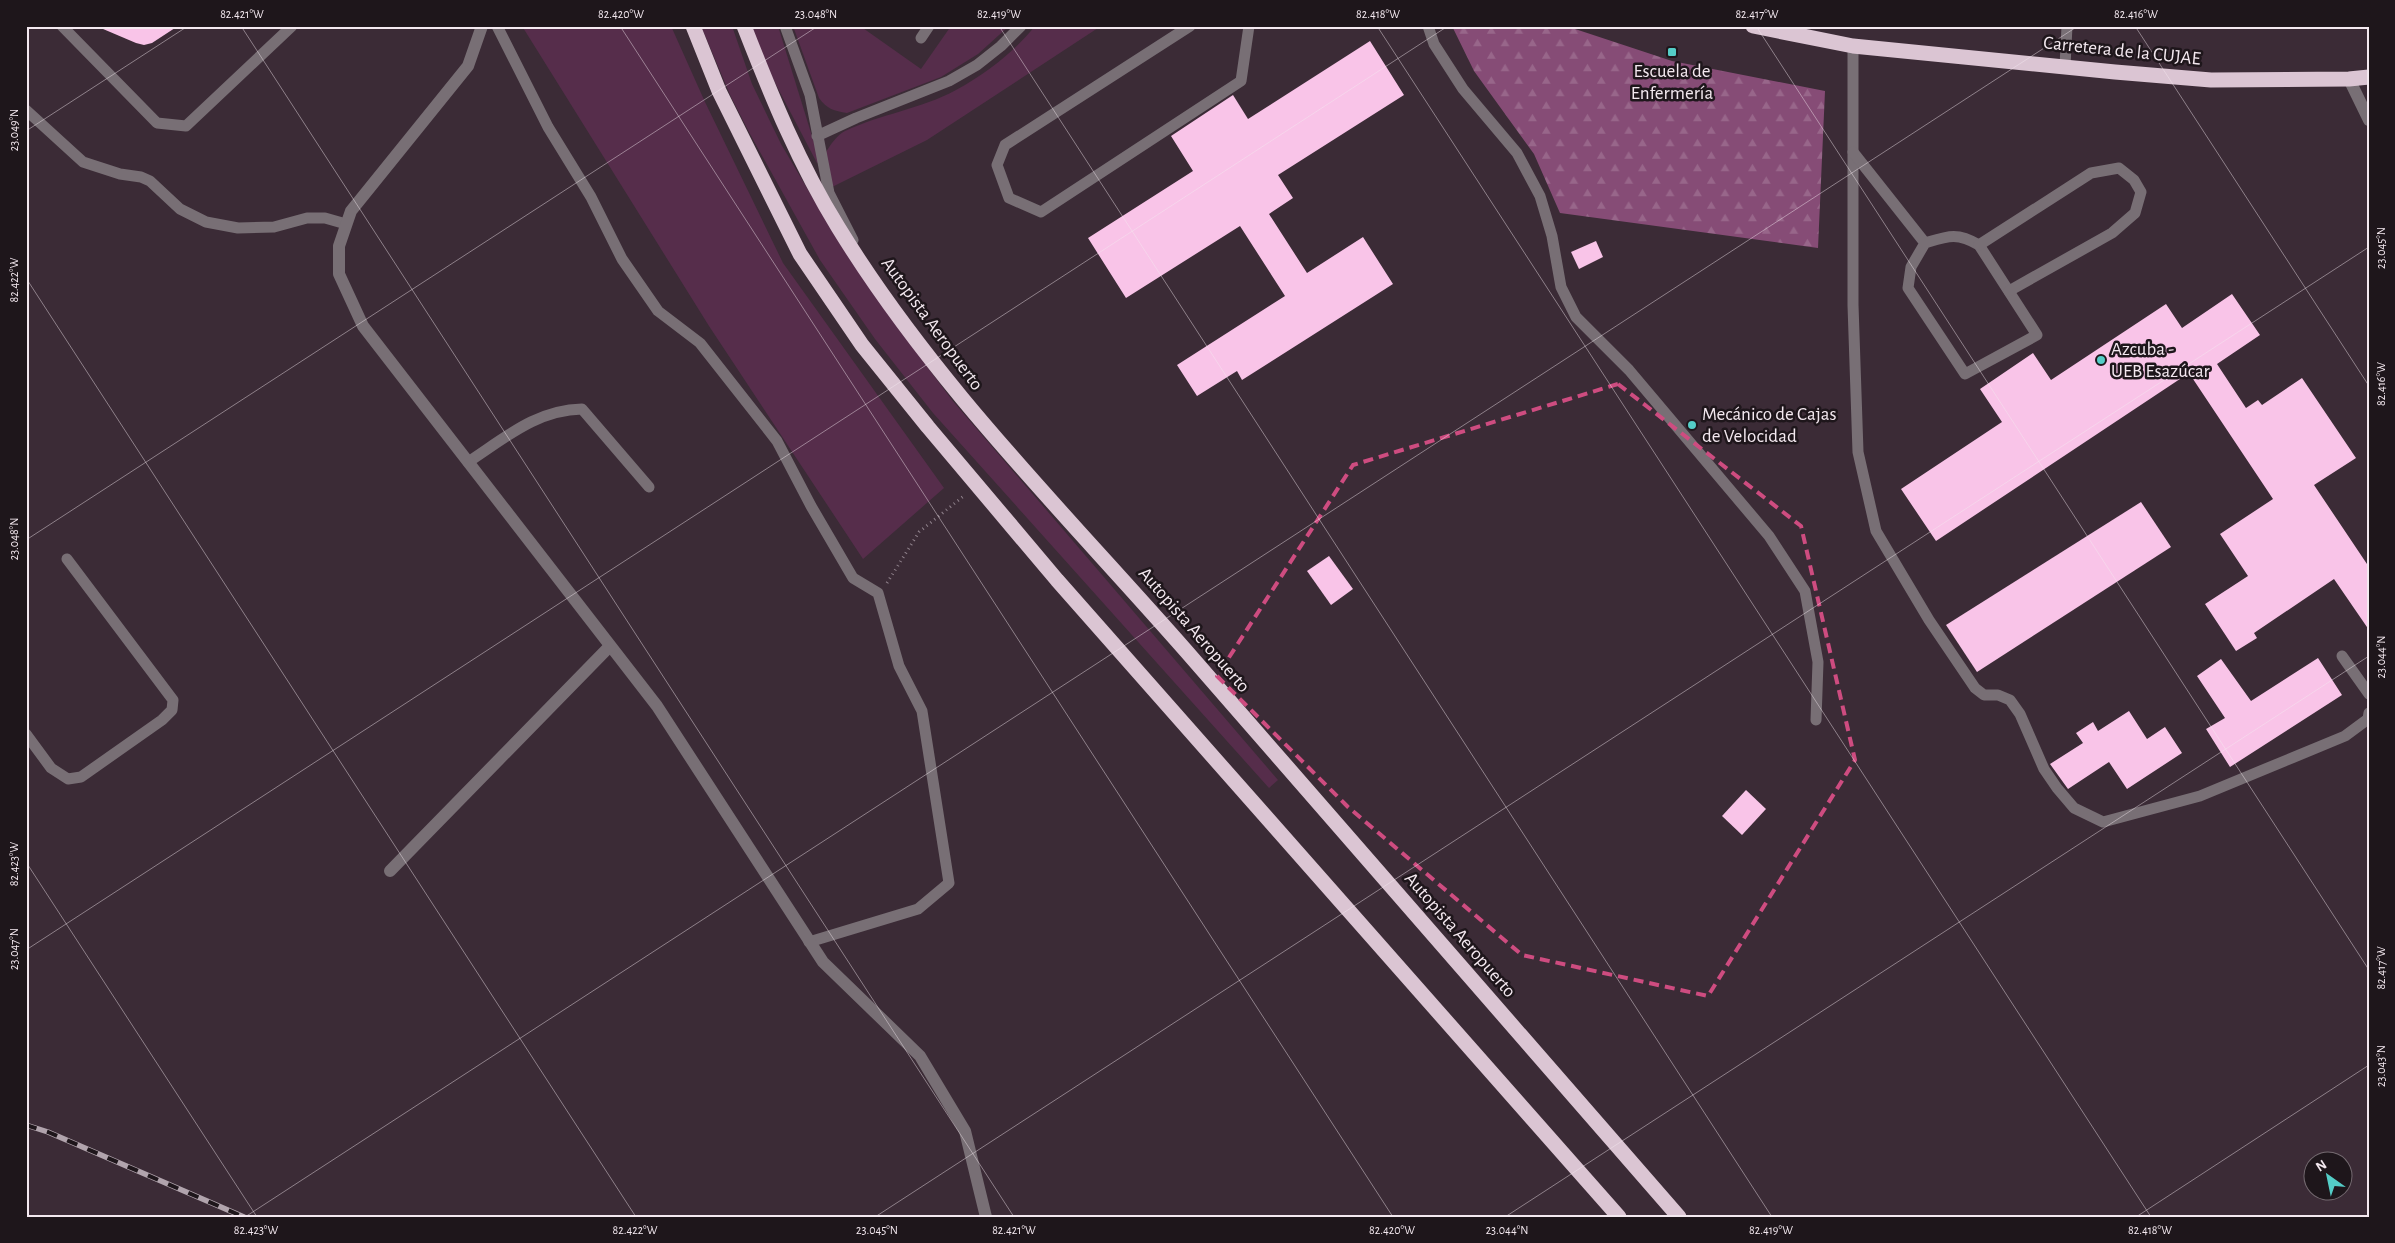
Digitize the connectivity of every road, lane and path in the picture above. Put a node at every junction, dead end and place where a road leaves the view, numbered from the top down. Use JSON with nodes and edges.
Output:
{"nodes":[{"id":1,"x":62,"y":26,"type":"edge"},
{"id":2,"x":292,"y":26,"type":"edge"},
{"id":3,"x":482,"y":26,"type":"edge"},
{"id":4,"x":497,"y":26,"type":"edge"},
{"id":5,"x":693,"y":26,"type":"edge"},
{"id":6,"x":744,"y":26,"type":"edge"},
{"id":7,"x":785,"y":26,"type":"edge"},
{"id":8,"x":929,"y":26,"type":"edge"},
{"id":9,"x":1020,"y":26,"type":"edge"},
{"id":10,"x":1190,"y":26,"type":"edge"},
{"id":11,"x":1249,"y":26,"type":"edge"},
{"id":12,"x":1428,"y":26,"type":"edge"},
{"id":13,"x":1753,"y":26,"type":"edge"},
{"id":14,"x":2067,"y":26,"type":"edge"},
{"id":15,"x":921,"y":38,"type":"dead end"},
{"id":16,"x":1853,"y":46,"type":"junction"},
{"id":17,"x":2065,"y":66,"type":"junction"},
{"id":18,"x":2369,"y":77,"type":"edge"},
{"id":19,"x":2349,"y":79,"type":"junction"},
{"id":20,"x":26,"y":110,"type":"edge"},
{"id":21,"x":2369,"y":120,"type":"edge"},
{"id":22,"x":818,"y":136,"type":"junction"},
{"id":23,"x":1853,"y":152,"type":"junction"},
{"id":24,"x":346,"y":224,"type":"junction"},
{"id":25,"x":1925,"y":243,"type":"junction"},
{"id":26,"x":1979,"y":245,"type":"junction"},
{"id":27,"x":874,"y":279,"type":"junction"},
{"id":28,"x":2009,"y":291,"type":"junction"},
{"id":29,"x":468,"y":462,"type":"junction"},
{"id":30,"x":977,"y":486,"type":"junction"},
{"id":31,"x":649,"y":487,"type":"dead end"},
{"id":32,"x":66,"y":559,"type":"dead end"},
{"id":33,"x":878,"y":592,"type":"junction"},
{"id":34,"x":610,"y":646,"type":"junction"},
{"id":35,"x":2342,"y":656,"type":"dead end"},
{"id":36,"x":2369,"y":694,"type":"edge"},
{"id":37,"x":2369,"y":713,"type":"edge"},
{"id":38,"x":1816,"y":720,"type":"dead end"},
{"id":39,"x":26,"y":734,"type":"edge"},
{"id":40,"x":390,"y":872,"type":"dead end"},
{"id":41,"x":809,"y":942,"type":"junction"},
{"id":42,"x":986,"y":1217,"type":"edge"},
{"id":43,"x":1619,"y":1217,"type":"edge"},
{"id":44,"x":1679,"y":1217,"type":"edge"}],
"edges":[{"from":1,"to":2,"type":"lane"},
{"from":3,"to":24,"type":"street"},
{"from":4,"to":33,"type":"lane"},
{"from":5,"to":30,"type":"highway"},
{"from":6,"to":27,"type":"highway","name":"Autopista Aeropuerto"},
{"from":7,"to":22,"type":"lane"},
{"from":8,"to":15,"type":"lane"},
{"from":9,"to":22,"type":"lane"},
{"from":10,"to":11,"type":"lane"},
{"from":12,"to":38,"type":"lane"},
{"from":13,"to":16,"type":"highway","name":"Carretera de la CUJAE"},
{"from":14,"to":17,"type":"lane"},
{"from":16,"to":17,"type":"highway","name":"Carretera de la CUJAE"},
{"from":16,"to":23,"type":"lane"},
{"from":17,"to":19,"type":"highway","name":"Carretera de la CUJAE"},
{"from":18,"to":19,"type":"highway","name":"Carretera de la CUJAE"},
{"from":19,"to":21,"type":"street"},
{"from":20,"to":24,"type":"lane"},
{"from":22,"to":27,"type":"lane"},
{"from":23,"to":25,"type":"lane"},
{"from":23,"to":37,"type":"lane"},
{"from":24,"to":29,"type":"street"},
{"from":25,"to":26,"type":"lane"},
{"from":25,"to":28,"type":"lane"},
{"from":26,"to":28,"type":"lane"},
{"from":26,"to":28,"type":"lane"},
{"from":27,"to":44,"type":"highway","name":"Autopista Aeropuerto"},
{"from":29,"to":31,"type":"lane"},
{"from":29,"to":34,"type":"street"},
{"from":30,"to":33,"type":"path"},
{"from":30,"to":43,"type":"highway"},
{"from":32,"to":39,"type":"lane"},
{"from":33,"to":41,"type":"lane"},
{"from":34,"to":40,"type":"street"},
{"from":34,"to":41,"type":"street"},
{"from":35,"to":36,"type":"lane"},
{"from":41,"to":42,"type":"street"}]}
